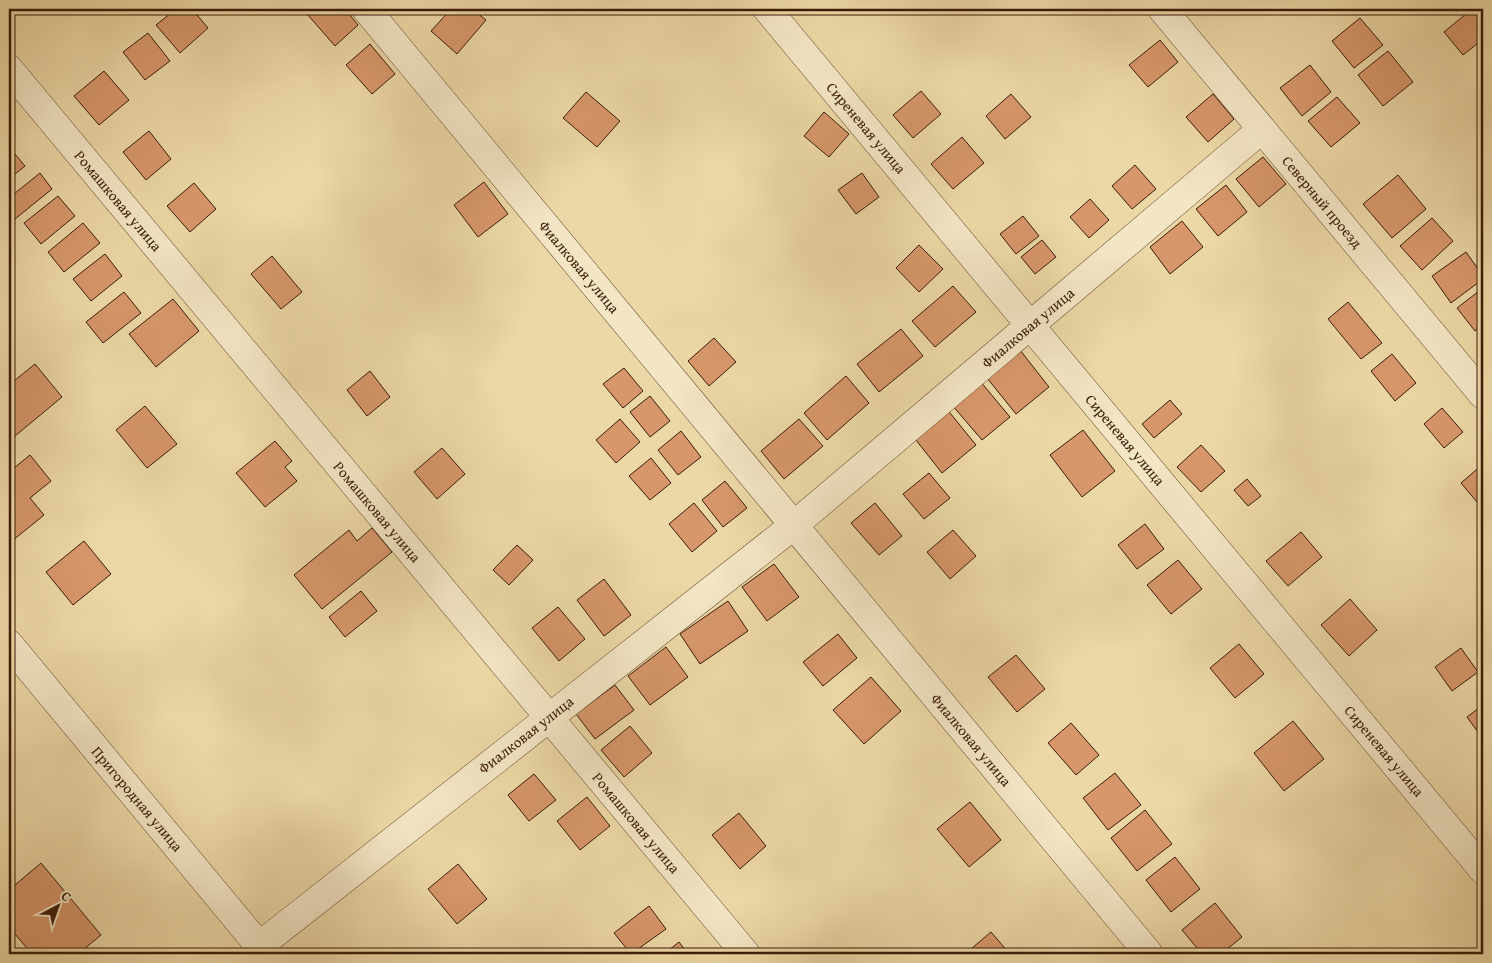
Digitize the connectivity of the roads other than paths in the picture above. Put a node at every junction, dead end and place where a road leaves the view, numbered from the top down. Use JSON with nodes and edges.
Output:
{"nodes":[{"id":1,"x":366,"y":9,"type":"edge"},
{"id":2,"x":767,"y":9,"type":"edge"},
{"id":3,"x":1162,"y":9,"type":"edge"},
{"id":4,"x":9,"y":69,"type":"edge"},
{"id":5,"x":1262,"y":129,"type":"junction"},
{"id":6,"x":1030,"y":326,"type":"junction"},
{"id":7,"x":1483,"y":395,"type":"edge"},
{"id":8,"x":793,"y":526,"type":"junction"},
{"id":9,"x":9,"y":644,"type":"edge"},
{"id":10,"x":548,"y":718,"type":"junction"},
{"id":11,"x":1483,"y":870,"type":"edge"},
{"id":12,"x":262,"y":950,"type":"edge"},
{"id":13,"x":746,"y":954,"type":"edge"},
{"id":14,"x":1149,"y":954,"type":"edge"}],
"edges":[{"from":1,"to":8,"type":"street","name":"Фиалковая улица"},
{"from":2,"to":6,"type":"street","name":"Сиреневая улица"},
{"from":3,"to":5,"type":"street","name":"Северный проезд"},
{"from":4,"to":10,"type":"street","name":"Ромашковая улица"},
{"from":5,"to":6,"type":"street","name":"Фиалковая улица"},
{"from":5,"to":7,"type":"street","name":"Северный проезд"},
{"from":6,"to":8,"type":"street","name":"Фиалковая улица"},
{"from":6,"to":11,"type":"street","name":"Сиреневая улица"},
{"from":8,"to":10,"type":"street","name":"Фиалковая улица"},
{"from":8,"to":14,"type":"street","name":"Фиалковая улица"},
{"from":9,"to":12,"type":"street","name":"Пригородная улица"},
{"from":10,"to":12,"type":"street","name":"Фиалковая улица"},
{"from":10,"to":13,"type":"street","name":"Ромашковая улица"}]}
